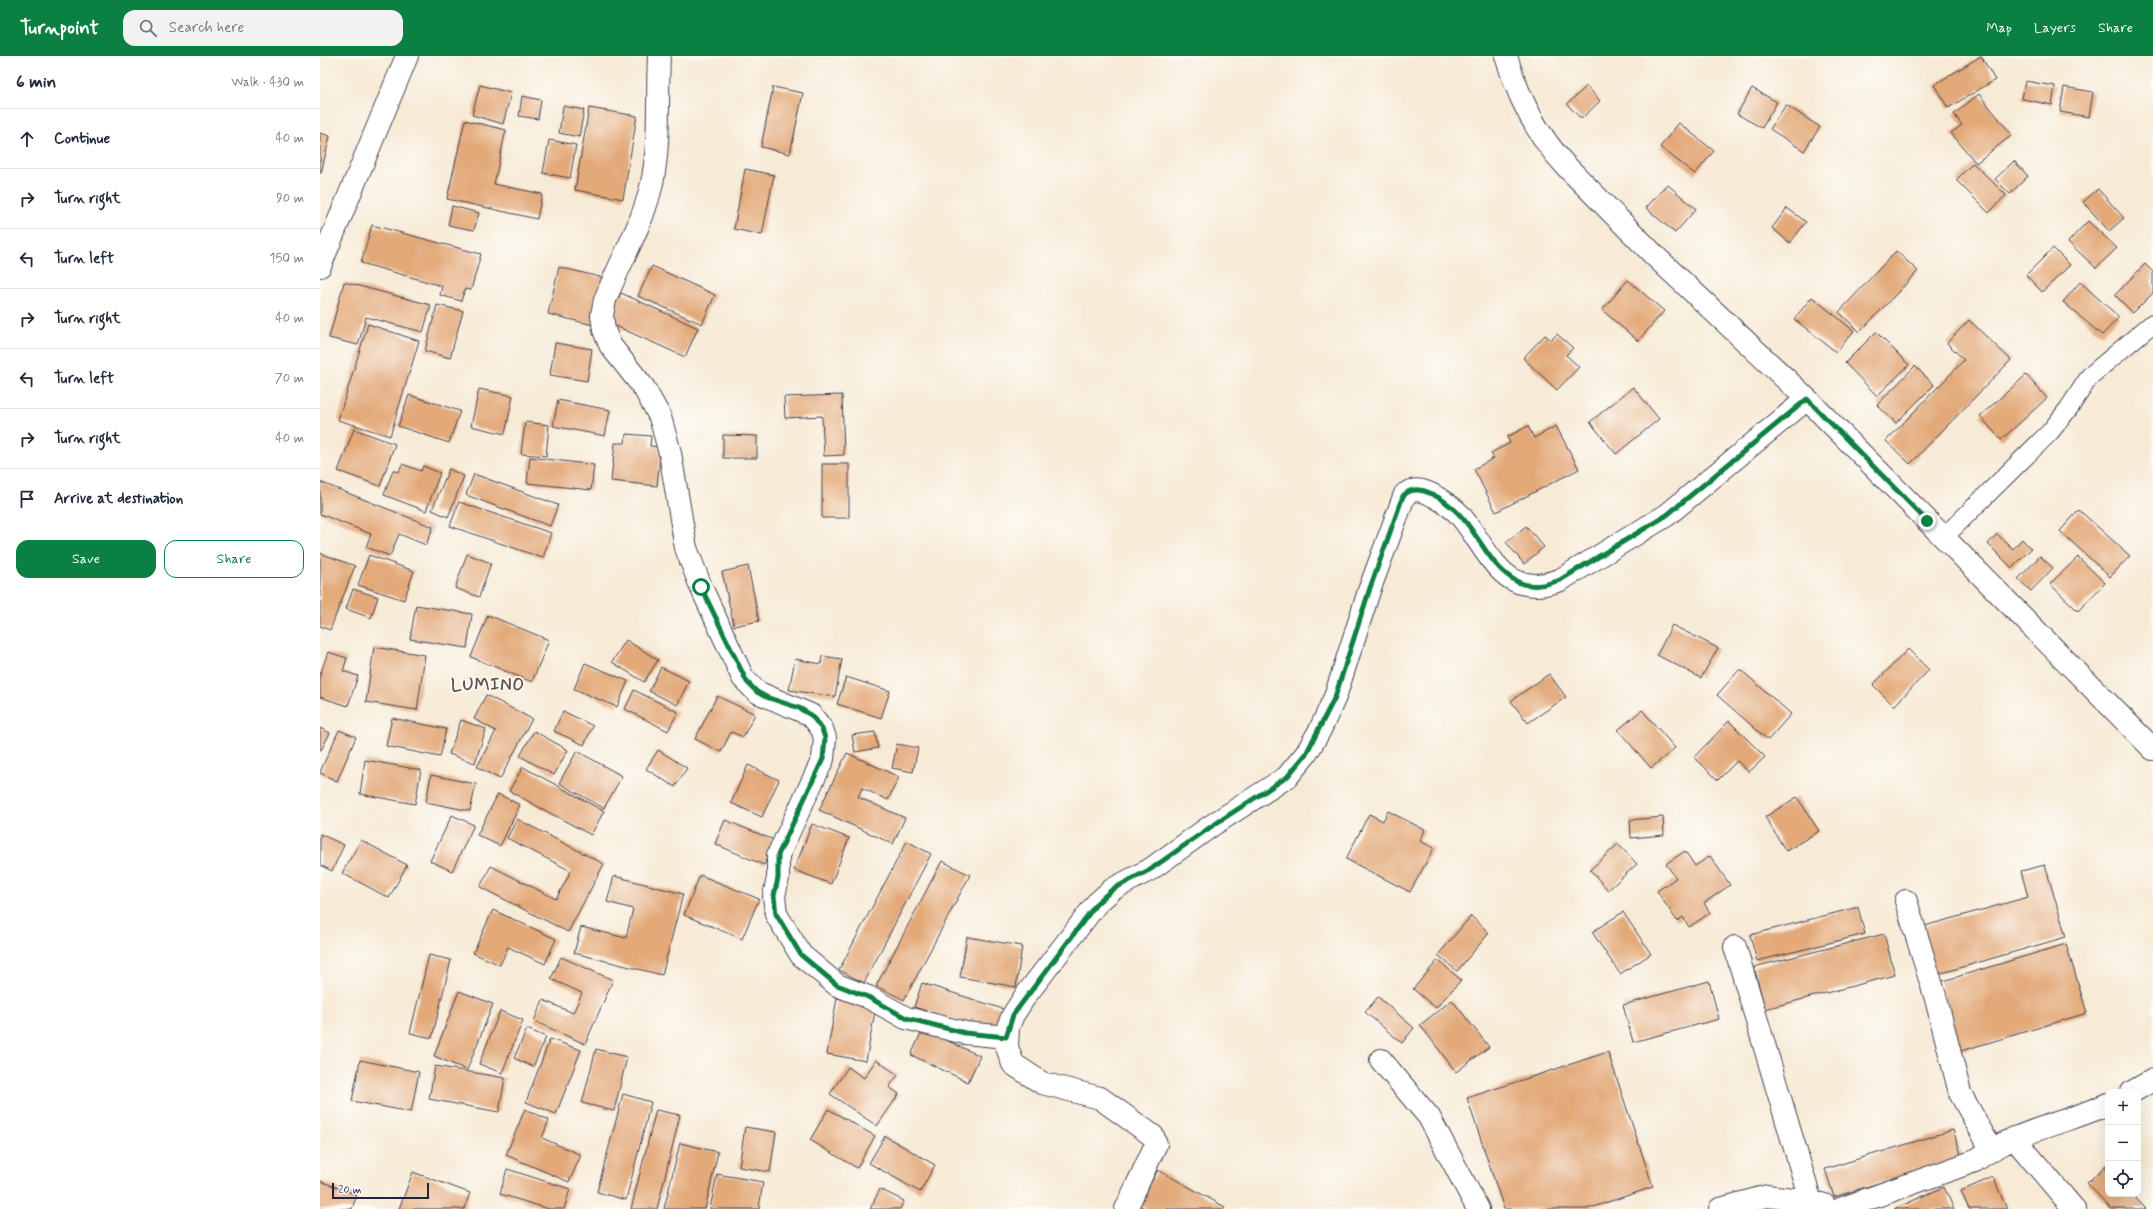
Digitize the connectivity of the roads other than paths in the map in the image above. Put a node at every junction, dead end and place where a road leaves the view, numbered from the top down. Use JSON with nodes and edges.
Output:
{"nodes":[{"id":1,"x":407,"y":56,"type":"edge"},
{"id":2,"x":659,"y":56,"type":"edge"},
{"id":3,"x":1506,"y":56,"type":"edge"},
{"id":4,"x":320,"y":266,"type":"edge"},
{"id":5,"x":2153,"y":323,"type":"edge"},
{"id":6,"x":1807,"y":399,"type":"junction"},
{"id":7,"x":1944,"y":537,"type":"junction"},
{"id":8,"x":2153,"y":749,"type":"edge"},
{"id":9,"x":1906,"y":901,"type":"dead end"},
{"id":10,"x":1735,"y":947,"type":"dead end"},
{"id":11,"x":1006,"y":1037,"type":"junction"},
{"id":12,"x":1381,"y":1060,"type":"dead end"},
{"id":13,"x":2153,"y":1080,"type":"edge"},
{"id":14,"x":2137,"y":1089,"type":"edge"},
{"id":15,"x":2105,"y":1105,"type":"edge"},
{"id":16,"x":2014,"y":1138,"type":"junction"},
{"id":17,"x":1991,"y":1149,"type":"junction"},
{"id":18,"x":1812,"y":1205,"type":"edge"},
{"id":19,"x":1126,"y":1209,"type":"edge"},
{"id":20,"x":1478,"y":1209,"type":"edge"},
{"id":21,"x":1720,"y":1209,"type":"edge"},
{"id":22,"x":1836,"y":1209,"type":"edge"},
{"id":23,"x":1840,"y":1209,"type":"edge"},
{"id":24,"x":2074,"y":1209,"type":"edge"}],
"edges":[{"from":1,"to":4,"type":"street"},
{"from":2,"to":11,"type":"street"},
{"from":3,"to":6,"type":"street"},
{"from":5,"to":7,"type":"lane"},
{"from":6,"to":7,"type":"street"},
{"from":6,"to":11,"type":"street"},
{"from":7,"to":8,"type":"street"},
{"from":9,"to":17,"type":"street"},
{"from":10,"to":18,"type":"street"},
{"from":11,"to":19,"type":"street"},
{"from":12,"to":20,"type":"street"},
{"from":13,"to":14,"type":"street"},
{"from":15,"to":16,"type":"street"},
{"from":16,"to":17,"type":"street"},
{"from":16,"to":24,"type":"street"},
{"from":17,"to":23,"type":"street"},
{"from":18,"to":21,"type":"street"},
{"from":18,"to":22,"type":"street"}]}
